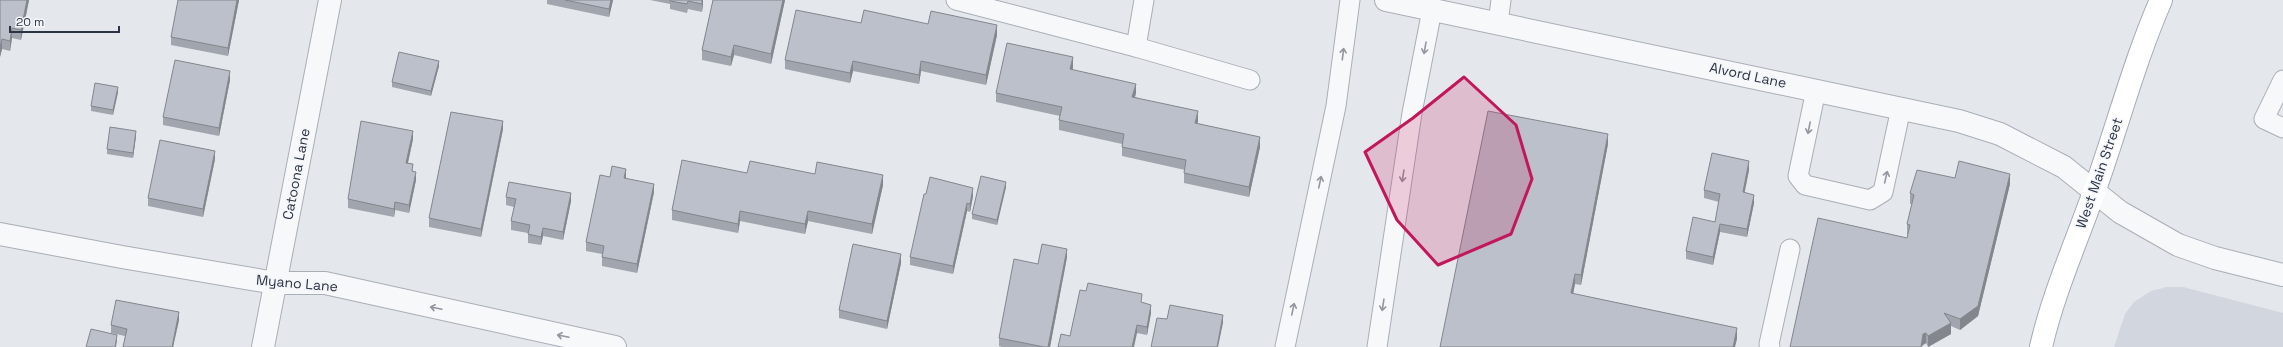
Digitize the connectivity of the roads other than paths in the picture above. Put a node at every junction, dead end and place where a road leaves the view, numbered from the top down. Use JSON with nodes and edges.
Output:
{"nodes":[{"id":1,"x":330,"y":0,"type":"edge"},
{"id":2,"x":956,"y":0,"type":"edge"},
{"id":3,"x":1144,"y":0,"type":"edge"},
{"id":4,"x":1350,"y":0,"type":"edge"},
{"id":5,"x":1386,"y":0,"type":"edge"},
{"id":6,"x":1500,"y":0,"type":"edge"},
{"id":7,"x":2161,"y":0,"type":"edge"},
{"id":8,"x":1432,"y":10,"type":"junction"},
{"id":9,"x":1498,"y":23,"type":"junction"},
{"id":10,"x":1136,"y":47,"type":"junction"},
{"id":11,"x":1250,"y":80,"type":"dead end"},
{"id":12,"x":2283,"y":80,"type":"edge"},
{"id":13,"x":1816,"y":90,"type":"junction"},
{"id":14,"x":1902,"y":108,"type":"junction"},
{"id":15,"x":2283,"y":128,"type":"edge"},
{"id":16,"x":2094,"y":191,"type":"junction"},
{"id":17,"x":0,"y":234,"type":"edge"},
{"id":18,"x":1790,"y":249,"type":"dead end"},
{"id":19,"x":2283,"y":275,"type":"edge"},
{"id":20,"x":275,"y":283,"type":"junction"},
{"id":21,"x":263,"y":347,"type":"edge"},
{"id":22,"x":615,"y":347,"type":"edge"},
{"id":23,"x":1285,"y":347,"type":"edge"},
{"id":24,"x":1376,"y":347,"type":"edge"},
{"id":25,"x":1770,"y":347,"type":"edge"},
{"id":26,"x":2041,"y":347,"type":"edge"}],
"edges":[{"from":1,"to":20,"type":"street","name":"Catoona Lane"},
{"from":2,"to":10,"type":"lane"},
{"from":3,"to":10,"type":"lane"},
{"from":23,"to":4,"type":"lane","one_way":true},
{"from":5,"to":8,"type":"street","name":"Alvord Lane"},
{"from":6,"to":9,"type":"lane"},
{"from":7,"to":16,"type":"main road","name":"West Main Street"},
{"from":8,"to":9,"type":"street","name":"Alvord Lane"},
{"from":8,"to":24,"type":"lane","one_way":true},
{"from":9,"to":13,"type":"street","name":"Alvord Lane"},
{"from":10,"to":11,"type":"lane"},
{"from":12,"to":15,"type":"lane"},
{"from":13,"to":14,"type":"street","name":"Alvord Lane"},
{"from":13,"to":14,"type":"lane","one_way":true},
{"from":14,"to":16,"type":"street","name":"Alvord Lane"},
{"from":16,"to":19,"type":"street","name":"Alvord Lane"},
{"from":16,"to":26,"type":"main road","name":"West Main Street"},
{"from":17,"to":20,"type":"street","name":"Myano Lane"},
{"from":18,"to":25,"type":"lane"},
{"from":20,"to":21,"type":"street","name":"Catoona Lane"},
{"from":22,"to":20,"type":"street","name":"Myano Lane","one_way":true}]}
